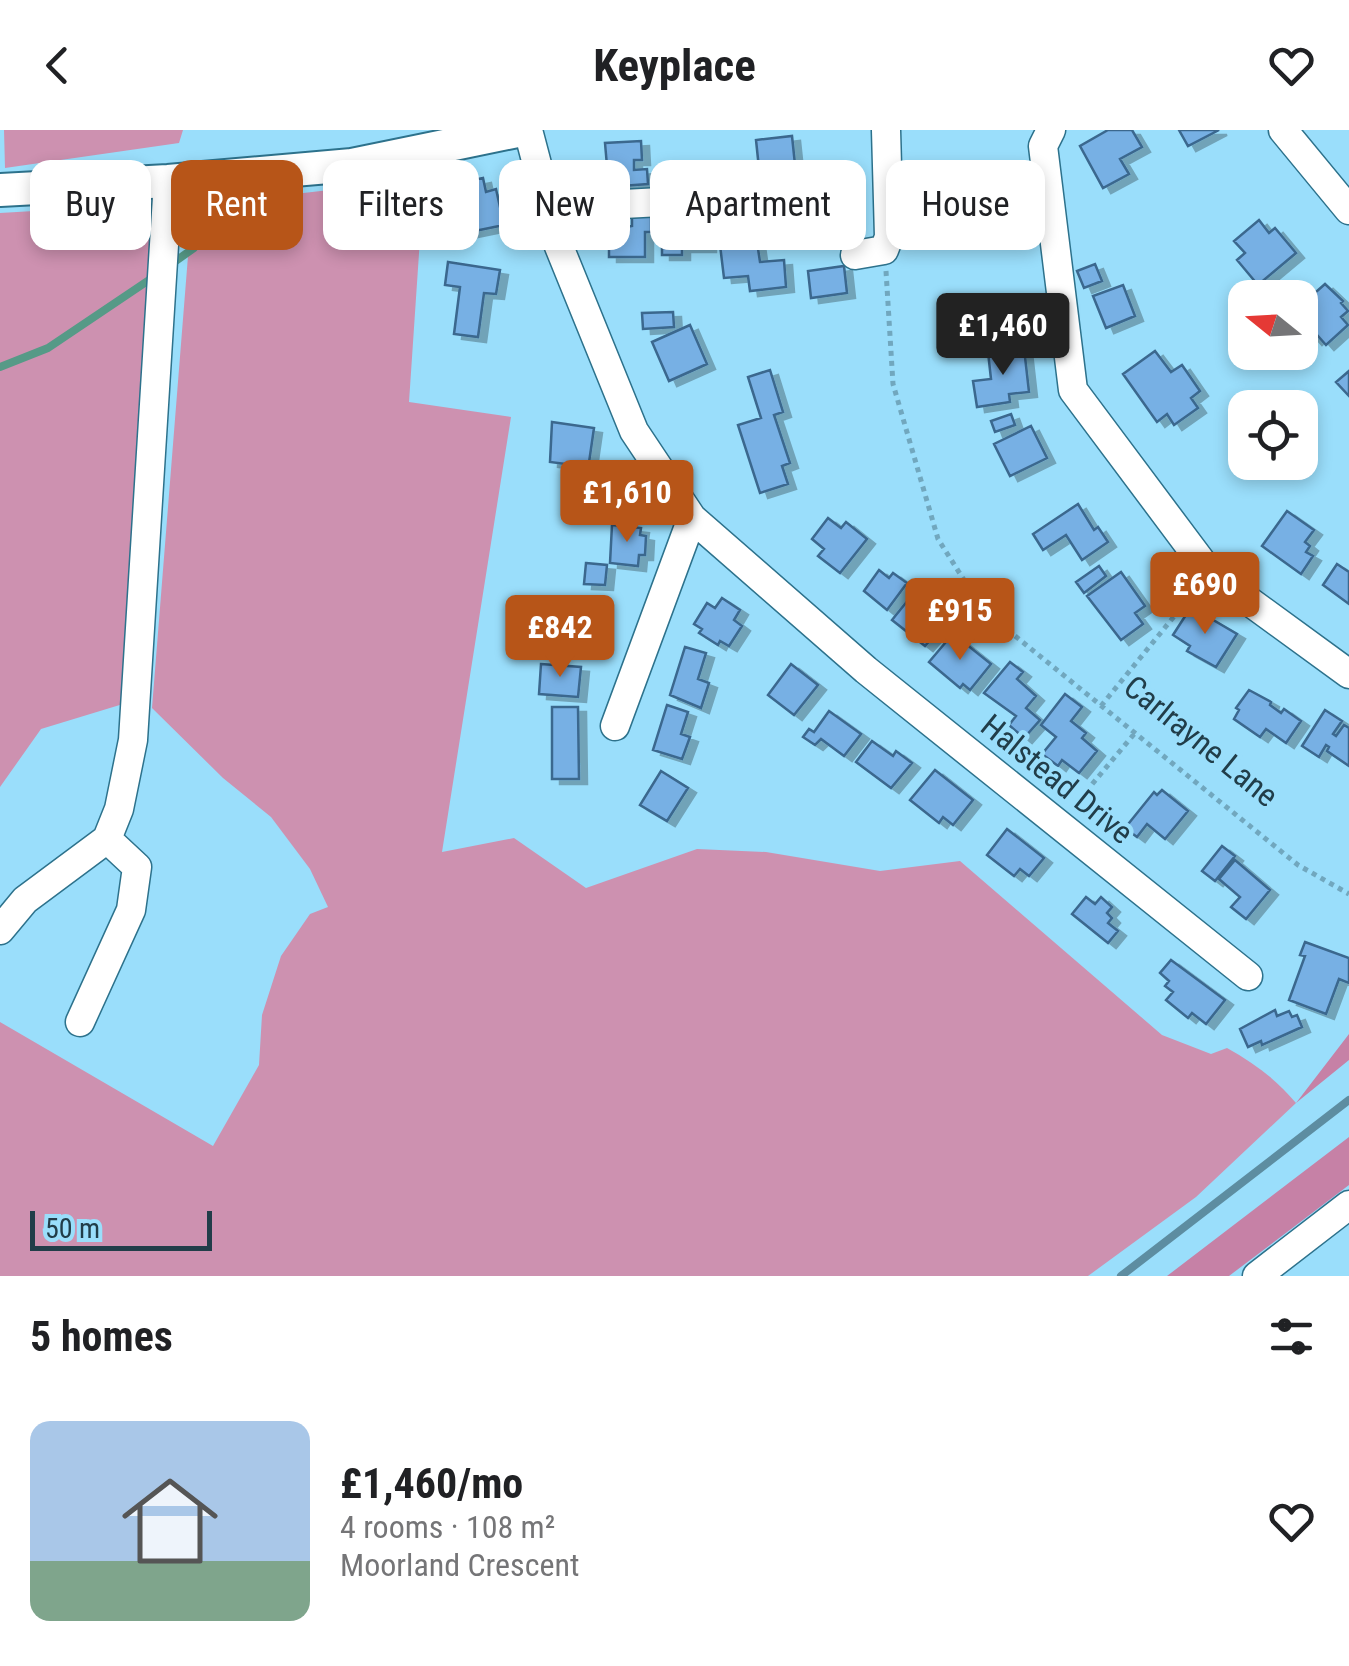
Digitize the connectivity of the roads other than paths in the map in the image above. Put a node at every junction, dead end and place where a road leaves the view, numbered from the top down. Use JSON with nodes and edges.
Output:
{"nodes":[{"id":1,"x":525,"y":130,"type":"edge"},
{"id":2,"x":886,"y":130,"type":"edge"},
{"id":3,"x":1051,"y":130,"type":"edge"},
{"id":4,"x":1283,"y":130,"type":"edge"},
{"id":5,"x":534,"y":160,"type":"edge"},
{"id":6,"x":168,"y":181,"type":"junction"},
{"id":7,"x":0,"y":190,"type":"edge"},
{"id":8,"x":1349,"y":210,"type":"edge"},
{"id":9,"x":560,"y":250,"type":"edge"},
{"id":10,"x":855,"y":255,"type":"dead end"},
{"id":11,"x":692,"y":518,"type":"junction"},
{"id":12,"x":1349,"y":674,"type":"edge"},
{"id":13,"x":614,"y":726,"type":"dead end"},
{"id":14,"x":108,"y":839,"type":"junction"},
{"id":15,"x":0,"y":930,"type":"edge"},
{"id":16,"x":1248,"y":976,"type":"dead end"},
{"id":17,"x":80,"y":1022,"type":"dead end"},
{"id":18,"x":1349,"y":1205,"type":"edge"},
{"id":19,"x":1257,"y":1276,"type":"edge"}],
"edges":[{"from":1,"to":5,"type":"street","name":"Halstead Drive"},
{"from":1,"to":6,"type":"main road"},
{"from":2,"to":10,"type":"street"},
{"from":3,"to":12,"type":"street"},
{"from":4,"to":8,"type":"street"},
{"from":6,"to":7,"type":"main road"},
{"from":6,"to":14,"type":"street"},
{"from":9,"to":11,"type":"street","name":"Halstead Drive"},
{"from":11,"to":13,"type":"street"},
{"from":11,"to":16,"type":"street","name":"Halstead Drive"},
{"from":14,"to":15,"type":"street"},
{"from":14,"to":17,"type":"street"},
{"from":18,"to":19,"type":"street"}]}
